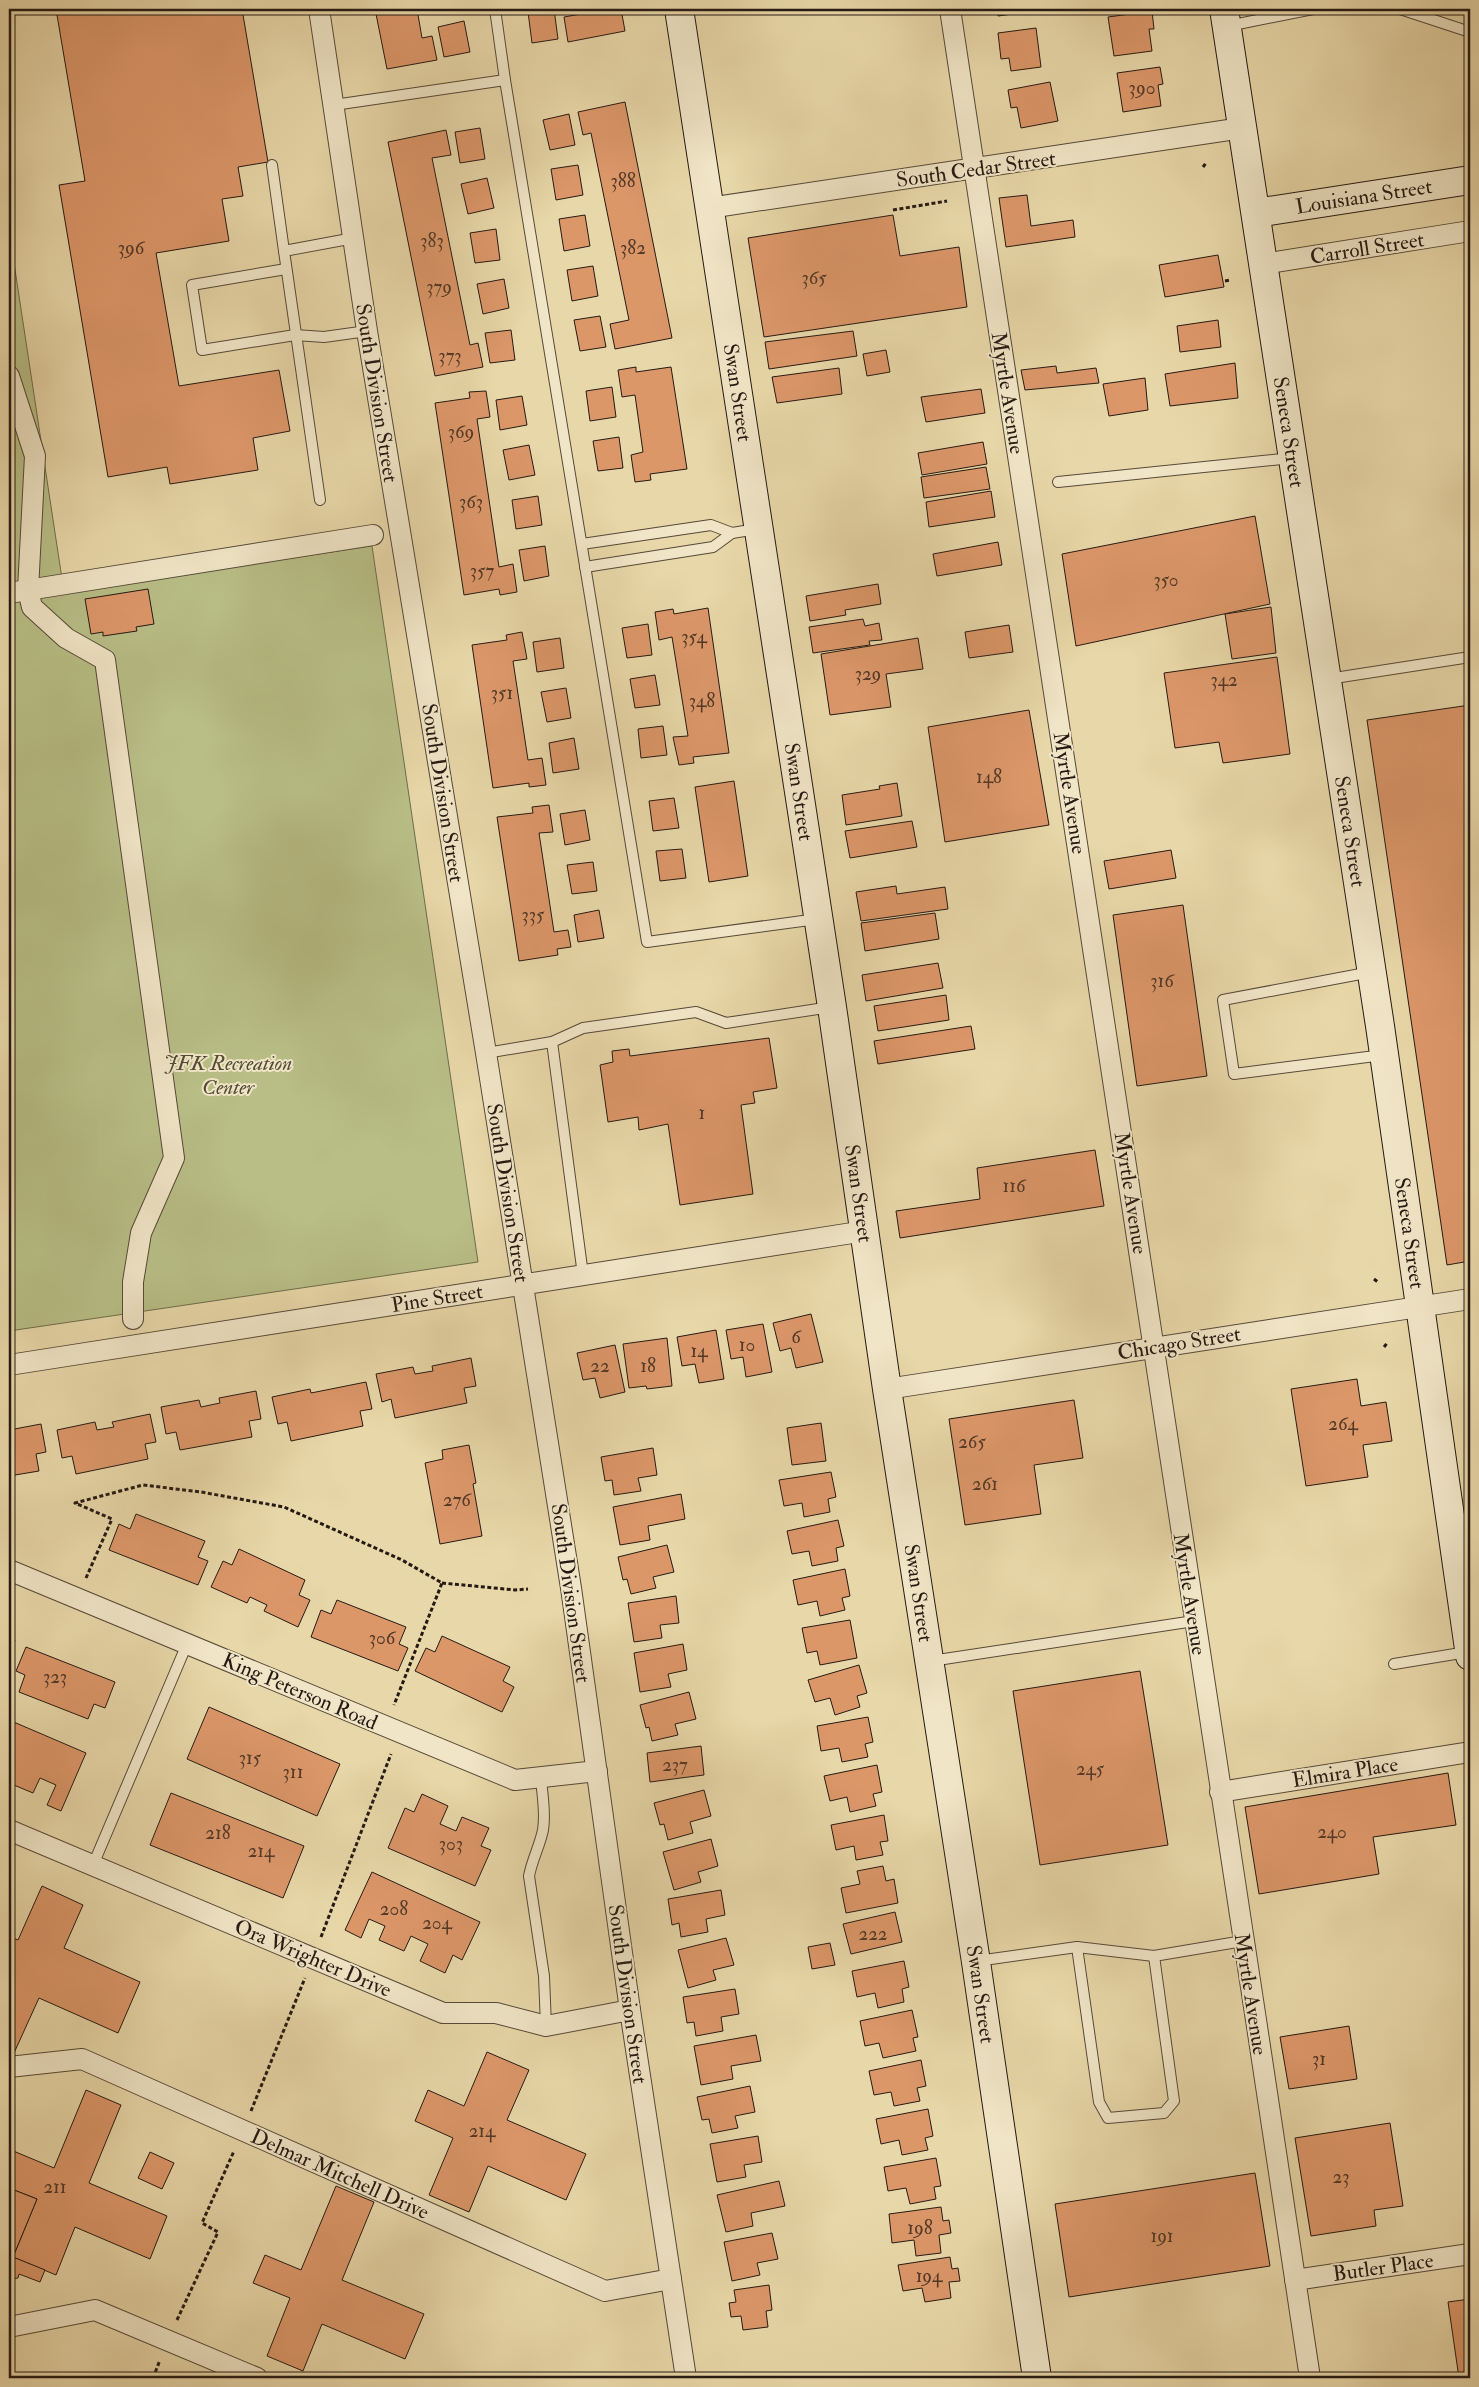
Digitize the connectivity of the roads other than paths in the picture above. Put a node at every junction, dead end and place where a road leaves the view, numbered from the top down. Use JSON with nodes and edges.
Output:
{"nodes":[{"id":1,"x":319,"y":9,"type":"edge"},
{"id":2,"x":495,"y":9,"type":"edge"},
{"id":3,"x":679,"y":9,"type":"edge"},
{"id":4,"x":950,"y":9,"type":"edge"},
{"id":5,"x":1313,"y":9,"type":"edge"},
{"id":6,"x":1400,"y":9,"type":"edge"},
{"id":7,"x":1225,"y":18,"type":"edge"},
{"id":8,"x":1470,"y":32,"type":"edge"},
{"id":9,"x":505,"y":80,"type":"junction"},
{"id":10,"x":334,"y":105,"type":"junction"},
{"id":11,"x":1242,"y":128,"type":"junction"},
{"id":12,"x":272,"y":165,"type":"dead end"},
{"id":13,"x":974,"y":169,"type":"junction"},
{"id":14,"x":1470,"y":180,"type":"edge"},
{"id":15,"x":709,"y":208,"type":"junction"},
{"id":16,"x":1256,"y":213,"type":"junction"},
{"id":17,"x":1470,"y":231,"type":"edge"},
{"id":18,"x":354,"y":238,"type":"junction"},
{"id":19,"x":284,"y":252,"type":"junction"},
{"id":20,"x":1263,"y":264,"type":"junction"},
{"id":21,"x":286,"y":269,"type":"junction"},
{"id":22,"x":367,"y":331,"type":"junction"},
{"id":23,"x":295,"y":335,"type":"junction"},
{"id":24,"x":9,"y":376,"type":"edge"},
{"id":25,"x":1293,"y":458,"type":"junction"},
{"id":26,"x":1058,"y":482,"type":"dead end"},
{"id":27,"x":320,"y":500,"type":"dead end"},
{"id":28,"x":745,"y":531,"type":"junction"},
{"id":29,"x":374,"y":536,"type":"dead end"},
{"id":30,"x":582,"y":544,"type":"junction"},
{"id":31,"x":586,"y":567,"type":"junction"},
{"id":32,"x":28,"y":590,"type":"junction"},
{"id":33,"x":9,"y":593,"type":"edge"},
{"id":34,"x":1470,"y":657,"type":"edge"},
{"id":35,"x":1327,"y":680,"type":"junction"},
{"id":36,"x":818,"y":919,"type":"junction"},
{"id":37,"x":1372,"y":972,"type":"junction"},
{"id":38,"x":832,"y":1007,"type":"junction"},
{"id":39,"x":552,"y":1042,"type":"junction"},
{"id":40,"x":486,"y":1053,"type":"junction"},
{"id":41,"x":1384,"y":1055,"type":"junction"},
{"id":42,"x":865,"y":1232,"type":"junction"},
{"id":43,"x":583,"y":1275,"type":"junction"},
{"id":44,"x":523,"y":1284,"type":"junction"},
{"id":45,"x":1470,"y":1299,"type":"edge"},
{"id":46,"x":1420,"y":1306,"type":"junction"},
{"id":47,"x":134,"y":1319,"type":"dead end"},
{"id":48,"x":1154,"y":1347,"type":"junction"},
{"id":49,"x":9,"y":1365,"type":"edge"},
{"id":50,"x":887,"y":1389,"type":"junction"},
{"id":51,"x":9,"y":1570,"type":"edge"},
{"id":52,"x":1194,"y":1621,"type":"junction"},
{"id":53,"x":186,"y":1644,"type":"junction"},
{"id":54,"x":1470,"y":1652,"type":"edge"},
{"id":55,"x":1470,"y":1656,"type":"edge"},
{"id":56,"x":929,"y":1662,"type":"junction"},
{"id":57,"x":1394,"y":1664,"type":"dead end"},
{"id":58,"x":1470,"y":1752,"type":"edge"},
{"id":59,"x":597,"y":1771,"type":"junction"},
{"id":60,"x":540,"y":1778,"type":"junction"},
{"id":61,"x":1220,"y":1792,"type":"junction"},
{"id":62,"x":9,"y":1830,"type":"edge"},
{"id":63,"x":93,"y":1865,"type":"junction"},
{"id":64,"x":1244,"y":1941,"type":"junction"},
{"id":65,"x":1076,"y":1947,"type":"junction"},
{"id":66,"x":1154,"y":1956,"type":"junction"},
{"id":67,"x":976,"y":1962,"type":"junction"},
{"id":68,"x":630,"y":2010,"type":"junction"},
{"id":69,"x":546,"y":2026,"type":"junction"},
{"id":70,"x":9,"y":2067,"type":"edge"},
{"id":71,"x":1470,"y":2254,"type":"edge"},
{"id":72,"x":671,"y":2279,"type":"junction"},
{"id":73,"x":1295,"y":2280,"type":"junction"},
{"id":74,"x":9,"y":2327,"type":"edge"},
{"id":75,"x":257,"y":2378,"type":"edge"},
{"id":76,"x":686,"y":2378,"type":"edge"},
{"id":77,"x":1037,"y":2378,"type":"edge"},
{"id":78,"x":1310,"y":2378,"type":"edge"}],
"edges":[{"from":1,"to":10,"type":"street","name":"South Division Street"},
{"from":2,"to":9,"type":"lane"},
{"from":3,"to":15,"type":"main road","name":"Swan Street"},
{"from":4,"to":13,"type":"street","name":"Myrtle Avenue"},
{"from":5,"to":7,"type":"lane"},
{"from":6,"to":8,"type":"lane"},
{"from":7,"to":11,"type":"main road","name":"Seneca Street"},
{"from":9,"to":10,"type":"lane"},
{"from":9,"to":30,"type":"lane"},
{"from":10,"to":18,"type":"street","name":"South Division Street"},
{"from":11,"to":13,"type":"street","name":"South Cedar Street"},
{"from":11,"to":16,"type":"main road","name":"Seneca Street"},
{"from":12,"to":19,"type":"lane"},
{"from":13,"to":15,"type":"street","name":"South Cedar Street"},
{"from":13,"to":48,"type":"street","name":"Myrtle Avenue"},
{"from":14,"to":16,"type":"main road","name":"Louisiana Street"},
{"from":15,"to":28,"type":"main road","name":"Swan Street"},
{"from":16,"to":20,"type":"main road","name":"Seneca Street"},
{"from":17,"to":20,"type":"street","name":"Carroll Street"},
{"from":18,"to":19,"type":"lane"},
{"from":18,"to":22,"type":"street","name":"South Division Street"},
{"from":19,"to":21,"type":"lane"},
{"from":20,"to":25,"type":"main road","name":"Seneca Street"},
{"from":21,"to":23,"type":"lane"},
{"from":21,"to":23,"type":"lane"},
{"from":22,"to":23,"type":"lane"},
{"from":22,"to":40,"type":"street","name":"South Division Street"},
{"from":23,"to":27,"type":"lane"},
{"from":24,"to":32,"type":"street"},
{"from":25,"to":26,"type":"lane"},
{"from":25,"to":35,"type":"main road","name":"Seneca Street"},
{"from":28,"to":30,"type":"lane"},
{"from":28,"to":31,"type":"lane"},
{"from":28,"to":36,"type":"main road","name":"Swan Street"},
{"from":29,"to":32,"type":"street"},
{"from":30,"to":31,"type":"lane"},
{"from":31,"to":36,"type":"lane"},
{"from":32,"to":33,"type":"street"},
{"from":32,"to":47,"type":"street"},
{"from":34,"to":35,"type":"lane"},
{"from":35,"to":37,"type":"main road","name":"Seneca Street"},
{"from":36,"to":38,"type":"main road","name":"Swan Street"},
{"from":37,"to":41,"type":"main road","name":"Seneca Street"},
{"from":37,"to":41,"type":"lane"},
{"from":38,"to":39,"type":"lane"},
{"from":38,"to":42,"type":"main road","name":"Swan Street"},
{"from":39,"to":40,"type":"lane"},
{"from":39,"to":43,"type":"lane"},
{"from":40,"to":44,"type":"street","name":"South Division Street"},
{"from":41,"to":46,"type":"main road","name":"Seneca Street"},
{"from":42,"to":43,"type":"street","name":"Pine Street"},
{"from":42,"to":50,"type":"main road","name":"Swan Street"},
{"from":43,"to":44,"type":"street","name":"Pine Street"},
{"from":44,"to":49,"type":"street","name":"Pine Street"},
{"from":44,"to":59,"type":"street","name":"South Division Street"},
{"from":45,"to":46,"type":"street","name":"Chicago Street"},
{"from":46,"to":48,"type":"street","name":"Chicago Street"},
{"from":46,"to":54,"type":"main road","name":"Seneca Street"},
{"from":48,"to":50,"type":"street","name":"Chicago Street"},
{"from":48,"to":52,"type":"street","name":"Myrtle Avenue"},
{"from":50,"to":56,"type":"main road","name":"Swan Street"},
{"from":51,"to":53,"type":"street","name":"King Peterson Road"},
{"from":52,"to":56,"type":"lane"},
{"from":52,"to":61,"type":"street","name":"Myrtle Avenue"},
{"from":53,"to":60,"type":"street","name":"King Peterson Road"},
{"from":53,"to":63,"type":"lane"},
{"from":54,"to":55,"type":"main road","name":"Seneca Street"},
{"from":54,"to":57,"type":"lane"},
{"from":56,"to":67,"type":"main road","name":"Swan Street"},
{"from":58,"to":61,"type":"street","name":"Elmira Place"},
{"from":59,"to":60,"type":"street","name":"King Peterson Road"},
{"from":59,"to":68,"type":"street","name":"South Division Street"},
{"from":60,"to":69,"type":"lane"},
{"from":61,"to":64,"type":"street","name":"Myrtle Avenue"},
{"from":62,"to":63,"type":"street","name":"Ora Wrighter Drive"},
{"from":63,"to":69,"type":"street","name":"Ora Wrighter Drive"},
{"from":64,"to":66,"type":"lane"},
{"from":64,"to":73,"type":"street","name":"Myrtle Avenue"},
{"from":65,"to":66,"type":"lane"},
{"from":65,"to":66,"type":"lane"},
{"from":65,"to":67,"type":"lane"},
{"from":67,"to":77,"type":"main road","name":"Swan Street"},
{"from":68,"to":69,"type":"street","name":"Ora Wrighter Drive"},
{"from":68,"to":72,"type":"street","name":"South Division Street"},
{"from":70,"to":72,"type":"street","name":"Delmar Mitchell Drive"},
{"from":71,"to":73,"type":"street","name":"Butler Place"},
{"from":72,"to":76,"type":"street","name":"South Division Street"},
{"from":73,"to":78,"type":"street","name":"Myrtle Avenue"},
{"from":74,"to":75,"type":"street"}]}
